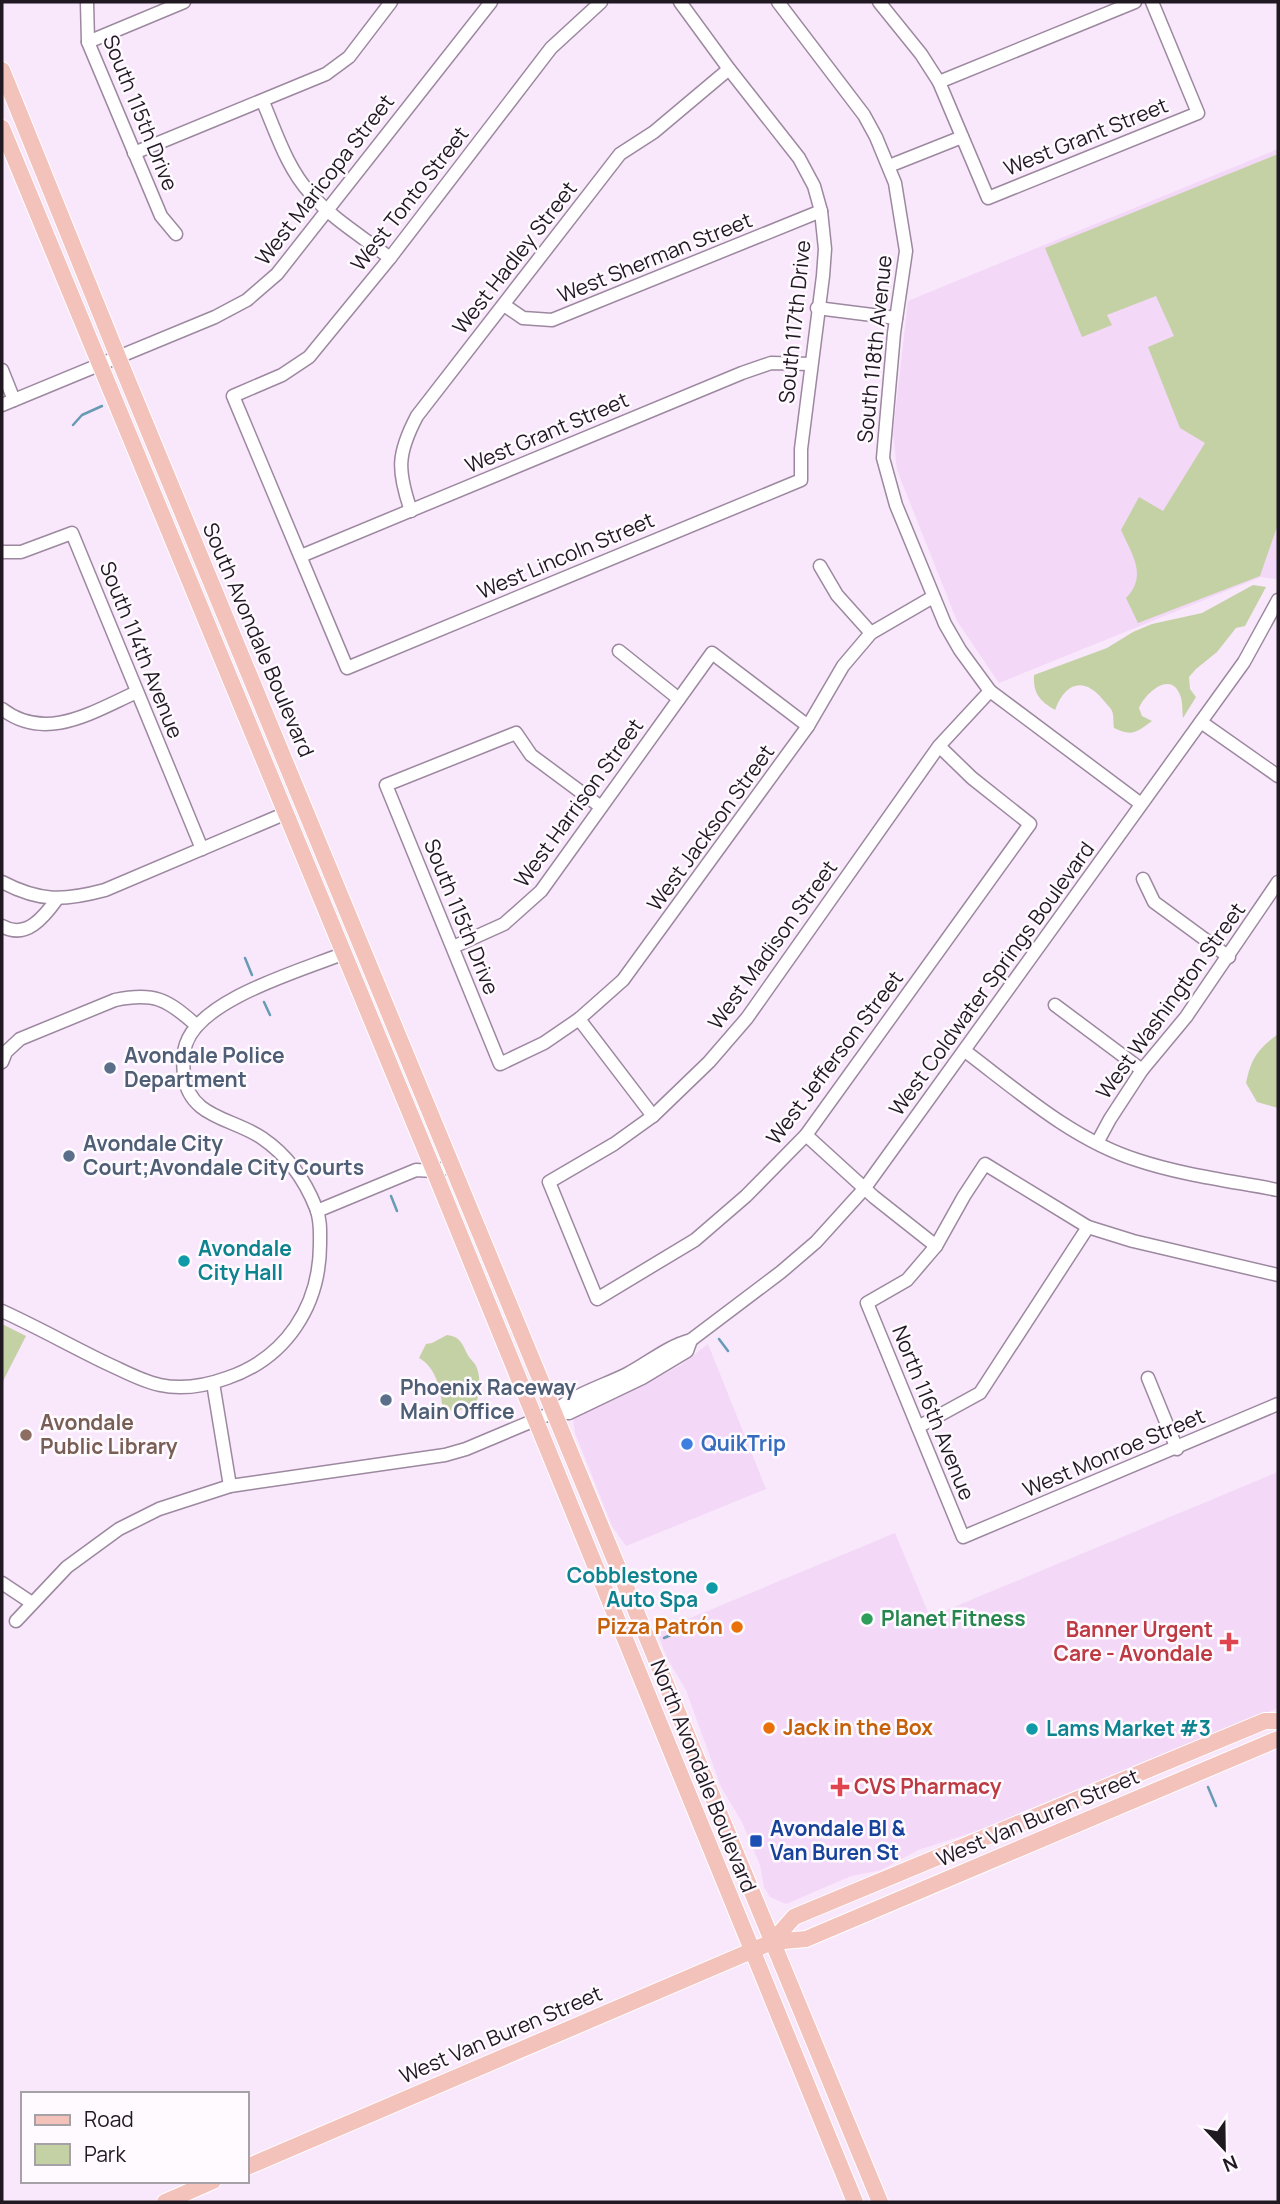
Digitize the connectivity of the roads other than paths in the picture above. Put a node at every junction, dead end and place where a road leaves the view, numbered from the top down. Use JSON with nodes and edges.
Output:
{"nodes":[{"id":1,"x":87,"y":2,"type":"edge"},
{"id":2,"x":184,"y":2,"type":"edge"},
{"id":3,"x":391,"y":2,"type":"edge"},
{"id":4,"x":491,"y":2,"type":"edge"},
{"id":5,"x":680,"y":2,"type":"edge"},
{"id":6,"x":778,"y":2,"type":"edge"},
{"id":7,"x":879,"y":2,"type":"edge"},
{"id":8,"x":1136,"y":2,"type":"edge"},
{"id":9,"x":1152,"y":2,"type":"edge"},
{"id":10,"x":596,"y":3,"type":"edge"},
{"id":11,"x":88,"y":42,"type":"junction"},
{"id":12,"x":729,"y":69,"type":"junction"},
{"id":13,"x":2,"y":70,"type":"edge"},
{"id":14,"x":939,"y":82,"type":"junction"},
{"id":15,"x":263,"y":102,"type":"junction"},
{"id":16,"x":2,"y":128,"type":"edge"},
{"id":17,"x":962,"y":137,"type":"junction"},
{"id":18,"x":134,"y":153,"type":"junction"},
{"id":19,"x":889,"y":166,"type":"junction"},
{"id":20,"x":327,"y":210,"type":"junction"},
{"id":21,"x":821,"y":211,"type":"junction"},
{"id":22,"x":176,"y":234,"type":"dead end"},
{"id":23,"x":390,"y":258,"type":"junction"},
{"id":24,"x":504,"y":305,"type":"junction"},
{"id":25,"x":817,"y":308,"type":"junction"},
{"id":26,"x":897,"y":318,"type":"junction"},
{"id":27,"x":118,"y":357,"type":"junction"},
{"id":28,"x":811,"y":364,"type":"junction"},
{"id":29,"x":99,"y":365,"type":"junction"},
{"id":30,"x":2,"y":370,"type":"edge"},
{"id":31,"x":8,"y":403,"type":"edge"},
{"id":32,"x":801,"y":480,"type":"joint"},
{"id":33,"x":411,"y":511,"type":"junction"},
{"id":34,"x":2,"y":552,"type":"edge"},
{"id":35,"x":301,"y":556,"type":"junction"},
{"id":36,"x":820,"y":566,"type":"dead end"},
{"id":37,"x":933,"y":597,"type":"junction"},
{"id":38,"x":1278,"y":600,"type":"edge"},
{"id":39,"x":871,"y":633,"type":"junction"},
{"id":40,"x":619,"y":651,"type":"dead end"},
{"id":41,"x":990,"y":691,"type":"junction"},
{"id":42,"x":137,"y":692,"type":"junction"},
{"id":43,"x":679,"y":699,"type":"junction"},
{"id":44,"x":2,"y":709,"type":"edge"},
{"id":45,"x":1201,"y":722,"type":"junction"},
{"id":46,"x":808,"y":726,"type":"junction"},
{"id":47,"x":939,"y":746,"type":"junction"},
{"id":48,"x":1278,"y":776,"type":"edge"},
{"id":49,"x":1141,"y":804,"type":"junction"},
{"id":50,"x":601,"y":807,"type":"junction"},
{"id":51,"x":284,"y":814,"type":"junction"},
{"id":52,"x":202,"y":849,"type":"junction"},
{"id":53,"x":1143,"y":879,"type":"dead end"},
{"id":54,"x":2,"y":882,"type":"edge"},
{"id":55,"x":1278,"y":882,"type":"edge"},
{"id":56,"x":57,"y":899,"type":"junction"},
{"id":57,"x":2,"y":926,"type":"edge"},
{"id":58,"x":362,"y":946,"type":"junction"},
{"id":59,"x":453,"y":947,"type":"junction"},
{"id":60,"x":342,"y":954,"type":"junction"},
{"id":61,"x":1229,"y":957,"type":"junction"},
{"id":62,"x":1055,"y":1005,"type":"dead end"},
{"id":63,"x":579,"y":1019,"type":"junction"},
{"id":64,"x":196,"y":1025,"type":"junction"},
{"id":65,"x":965,"y":1051,"type":"junction"},
{"id":66,"x":2,"y":1062,"type":"edge"},
{"id":67,"x":500,"y":1063,"type":"joint"},
{"id":68,"x":1142,"y":1070,"type":"junction"},
{"id":69,"x":653,"y":1116,"type":"junction"},
{"id":70,"x":806,"y":1135,"type":"junction"},
{"id":71,"x":1097,"y":1143,"type":"junction"},
{"id":72,"x":453,"y":1166,"type":"junction"},
{"id":73,"x":434,"y":1171,"type":"junction"},
{"id":74,"x":864,"y":1188,"type":"junction"},
{"id":75,"x":1278,"y":1190,"type":"edge"},
{"id":76,"x":317,"y":1210,"type":"junction"},
{"id":77,"x":477,"y":1226,"type":"joint"},
{"id":78,"x":1088,"y":1227,"type":"junction"},
{"id":79,"x":936,"y":1246,"type":"junction"},
{"id":80,"x":1278,"y":1275,"type":"edge"},
{"id":81,"x":597,"y":1298,"type":"joint"},
{"id":82,"x":2,"y":1311,"type":"edge"},
{"id":83,"x":1148,"y":1378,"type":"dead end"},
{"id":84,"x":213,"y":1383,"type":"junction"},
{"id":85,"x":1278,"y":1404,"type":"edge"},
{"id":86,"x":554,"y":1412,"type":"junction"},
{"id":87,"x":534,"y":1420,"type":"junction"},
{"id":88,"x":918,"y":1427,"type":"junction"},
{"id":89,"x":1177,"y":1448,"type":"junction"},
{"id":90,"x":230,"y":1486,"type":"junction"},
{"id":91,"x":964,"y":1537,"type":"joint"},
{"id":92,"x":2,"y":1583,"type":"edge"},
{"id":93,"x":602,"y":1586,"type":"junction"},
{"id":94,"x":32,"y":1603,"type":"junction"},
{"id":95,"x":16,"y":1621,"type":"dead end"},
{"id":96,"x":660,"y":1670,"type":"junction"},
{"id":97,"x":646,"y":1692,"type":"junction"},
{"id":98,"x":1278,"y":1721,"type":"edge"},
{"id":99,"x":1278,"y":1738,"type":"edge"},
{"id":100,"x":1187,"y":1755,"type":"junction"},
{"id":101,"x":699,"y":1764,"type":"junction"},
{"id":102,"x":1101,"y":1790,"type":"junction"},
{"id":103,"x":1117,"y":1807,"type":"junction"},
{"id":104,"x":1021,"y":1847,"type":"junction"},
{"id":105,"x":772,"y":1942,"type":"junction"},
{"id":106,"x":753,"y":1951,"type":"junction"},
{"id":107,"x":821,"y":2120,"type":"junction"},
{"id":108,"x":248,"y":2167,"type":"edge"},
{"id":109,"x":208,"y":2183,"type":"edge"},
{"id":110,"x":879,"y":2201,"type":"edge"},
{"id":111,"x":165,"y":2202,"type":"edge"},
{"id":112,"x":855,"y":2202,"type":"edge"}],
"edges":[{"from":1,"to":11,"type":"street","name":"South 115th Drive"},
{"from":2,"to":11,"type":"street"},
{"from":3,"to":15,"type":"street"},
{"from":4,"to":20,"type":"street","name":"West Maricopa Street"},
{"from":5,"to":12,"type":"street","name":"South 117th Drive"},
{"from":6,"to":19,"type":"street","name":"South 118th Avenue"},
{"from":7,"to":14,"type":"street"},
{"from":8,"to":14,"type":"street"},
{"from":9,"to":17,"type":"street","name":"West Grant Street"},
{"from":10,"to":23,"type":"street","name":"West Tonto Street"},
{"from":11,"to":18,"type":"street","name":"South 115th Drive"},
{"from":12,"to":21,"type":"street","name":"South 117th Drive"},
{"from":12,"to":24,"type":"street","name":"West Hadley Street"},
{"from":13,"to":27,"type":"main road","name":"South Avondale Boulevard"},
{"from":14,"to":17,"type":"street"},
{"from":15,"to":18,"type":"street"},
{"from":15,"to":20,"type":"street"},
{"from":16,"to":29,"type":"main road","name":"South Avondale Boulevard"},
{"from":17,"to":19,"type":"street"},
{"from":18,"to":22,"type":"street","name":"South 115th Drive"},
{"from":19,"to":26,"type":"street","name":"South 118th Avenue"},
{"from":20,"to":23,"type":"street"},
{"from":20,"to":27,"type":"street","name":"West Maricopa Street"},
{"from":21,"to":24,"type":"street","name":"West Sherman Street"},
{"from":21,"to":25,"type":"street","name":"South 117th Drive"},
{"from":23,"to":35,"type":"street","name":"West Tonto Street"},
{"from":24,"to":33,"type":"street","name":"West Hadley Street"},
{"from":25,"to":26,"type":"street"},
{"from":25,"to":28,"type":"street","name":"South 117th Drive"},
{"from":26,"to":37,"type":"street","name":"South 118th Avenue"},
{"from":27,"to":29,"type":"street","name":"West Maricopa Street"},
{"from":27,"to":58,"type":"main road","name":"South Avondale Boulevard"},
{"from":28,"to":32,"type":"street","name":"South 117th Drive"},
{"from":28,"to":33,"type":"street","name":"West Grant Street"},
{"from":29,"to":31,"type":"street","name":"West Maricopa Street"},
{"from":29,"to":51,"type":"main road","name":"South Avondale Boulevard"},
{"from":30,"to":31,"type":"street"},
{"from":32,"to":35,"type":"street","name":"West Lincoln Street"},
{"from":33,"to":35,"type":"street","name":"West Grant Street"},
{"from":34,"to":42,"type":"street","name":"South 114th Avenue"},
{"from":36,"to":39,"type":"street"},
{"from":37,"to":39,"type":"street","name":"West Jackson Street"},
{"from":37,"to":41,"type":"street","name":"South 118th Avenue"},
{"from":38,"to":45,"type":"street","name":"West Coldwater Springs Boulevard"},
{"from":39,"to":46,"type":"street","name":"West Jackson Street"},
{"from":40,"to":43,"type":"street"},
{"from":41,"to":47,"type":"street","name":"West Madison Street"},
{"from":41,"to":49,"type":"street","name":"South 118th Avenue"},
{"from":42,"to":44,"type":"street"},
{"from":42,"to":52,"type":"street","name":"South 114th Avenue"},
{"from":43,"to":46,"type":"street","name":"West Harrison Street"},
{"from":43,"to":50,"type":"street","name":"West Harrison Street"},
{"from":45,"to":48,"type":"street"},
{"from":45,"to":49,"type":"street","name":"West Coldwater Springs Boulevard"},
{"from":46,"to":63,"type":"street","name":"West Jackson Street"},
{"from":47,"to":69,"type":"street","name":"West Madison Street"},
{"from":47,"to":70,"type":"street","name":"West Jefferson Street"},
{"from":49,"to":65,"type":"street","name":"West Coldwater Springs Boulevard"},
{"from":50,"to":59,"type":"street","name":"West Harrison Street"},
{"from":50,"to":59,"type":"street","name":"South 115th Drive"},
{"from":51,"to":52,"type":"street"},
{"from":51,"to":60,"type":"main road","name":"South Avondale Boulevard"},
{"from":52,"to":56,"type":"street"},
{"from":53,"to":61,"type":"street"},
{"from":54,"to":56,"type":"street"},
{"from":55,"to":61,"type":"street","name":"West Washington Street"},
{"from":56,"to":57,"type":"street"},
{"from":58,"to":60,"type":"main road"},
{"from":58,"to":72,"type":"main road","name":"South Avondale Boulevard"},
{"from":59,"to":67,"type":"street","name":"South 115th Drive"},
{"from":60,"to":64,"type":"street"},
{"from":60,"to":73,"type":"main road","name":"South Avondale Boulevard"},
{"from":61,"to":68,"type":"street","name":"West Washington Street"},
{"from":62,"to":68,"type":"street"},
{"from":63,"to":67,"type":"street","name":"West Jackson Street"},
{"from":63,"to":69,"type":"street"},
{"from":64,"to":66,"type":"street"},
{"from":64,"to":76,"type":"street"},
{"from":65,"to":71,"type":"street"},
{"from":65,"to":74,"type":"street","name":"West Coldwater Springs Boulevard"},
{"from":68,"to":71,"type":"street","name":"West Washington Street"},
{"from":69,"to":81,"type":"street","name":"West Madison Street"},
{"from":70,"to":74,"type":"street"},
{"from":70,"to":81,"type":"street","name":"West Jefferson Street"},
{"from":71,"to":75,"type":"street"},
{"from":72,"to":73,"type":"street"},
{"from":72,"to":77,"type":"main road","name":"South Avondale Boulevard"},
{"from":73,"to":76,"type":"street"},
{"from":73,"to":87,"type":"main road","name":"North Avondale Boulevard"},
{"from":74,"to":79,"type":"street"},
{"from":74,"to":86,"type":"street","name":"West Coldwater Springs Boulevard"},
{"from":76,"to":84,"type":"street"},
{"from":77,"to":86,"type":"main road","name":"North Avondale Boulevard"},
{"from":78,"to":79,"type":"street"},
{"from":78,"to":80,"type":"street"},
{"from":78,"to":88,"type":"street"},
{"from":79,"to":88,"type":"street","name":"North 116th Avenue"},
{"from":82,"to":84,"type":"street"},
{"from":83,"to":89,"type":"street"},
{"from":84,"to":90,"type":"street"},
{"from":85,"to":89,"type":"street","name":"West Monroe Street"},
{"from":86,"to":87,"type":"street","name":"West Coldwater Springs Boulevard"},
{"from":86,"to":96,"type":"main road","name":"North Avondale Boulevard"},
{"from":87,"to":90,"type":"street","name":"West Coldwater Springs Boulevard"},
{"from":87,"to":93,"type":"main road","name":"North Avondale Boulevard"},
{"from":88,"to":91,"type":"street","name":"North 116th Avenue"},
{"from":89,"to":91,"type":"street","name":"West Monroe Street"},
{"from":90,"to":94,"type":"street"},
{"from":92,"to":94,"type":"street"},
{"from":93,"to":96,"type":"main road"},
{"from":93,"to":97,"type":"main road","name":"North Avondale Boulevard"},
{"from":94,"to":95,"type":"street"},
{"from":96,"to":101,"type":"main road","name":"North Avondale Boulevard"},
{"from":97,"to":101,"type":"main road"},
{"from":97,"to":106,"type":"main road","name":"North Avondale Boulevard"},
{"from":98,"to":100,"type":"main road","name":"West Van Buren Street"},
{"from":99,"to":103,"type":"main road","name":"West Van Buren Street"},
{"from":100,"to":102,"type":"main road","name":"West Van Buren Street"},
{"from":100,"to":103,"type":"main road"},
{"from":101,"to":105,"type":"main road","name":"North Avondale Boulevard"},
{"from":102,"to":104,"type":"main road"},
{"from":102,"to":105,"type":"main road","name":"West Van Buren Street"},
{"from":103,"to":104,"type":"main road","name":"West Van Buren Street"},
{"from":104,"to":105,"type":"main road","name":"West Van Buren Street"},
{"from":105,"to":106,"type":"main road","name":"West Van Buren Street"},
{"from":105,"to":110,"type":"main road","name":"North Avondale Boulevard"},
{"from":106,"to":107,"type":"main road","name":"North Avondale Boulevard"},
{"from":106,"to":108,"type":"main road","name":"West Van Buren Street"},
{"from":107,"to":110,"type":"main road"},
{"from":107,"to":112,"type":"main road","name":"North Avondale Boulevard"},
{"from":109,"to":111,"type":"main road"}]}
